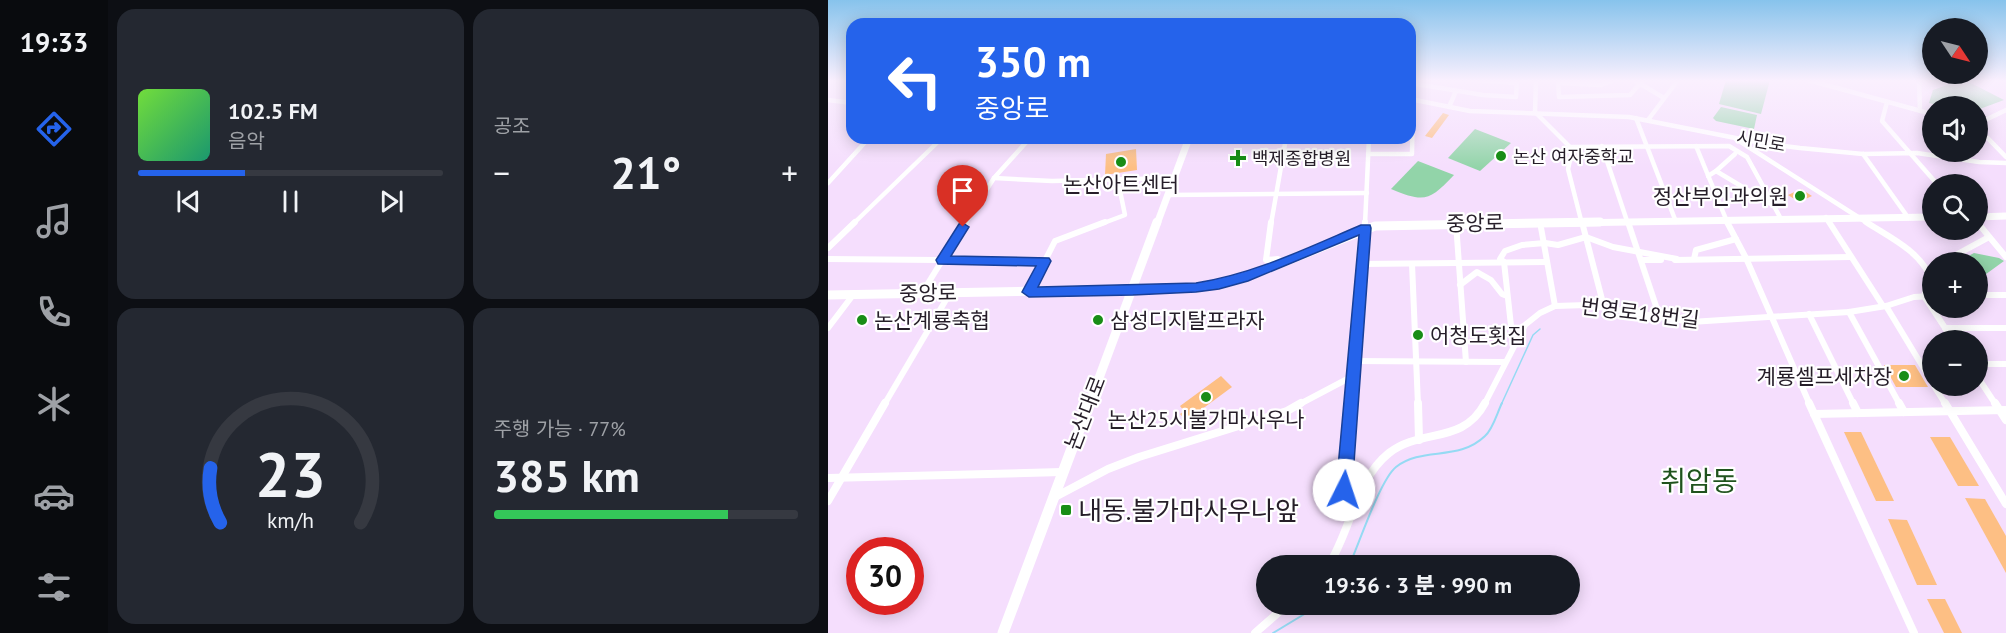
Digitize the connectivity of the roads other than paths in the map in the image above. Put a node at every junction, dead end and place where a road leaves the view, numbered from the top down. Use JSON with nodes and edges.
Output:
{"nodes":[{"id":1,"x":1467,"y":110,"type":"edge"},
{"id":2,"x":1656,"y":110,"type":"edge"},
{"id":3,"x":1885,"y":110,"type":"edge"},
{"id":4,"x":1915,"y":110,"type":"edge"},
{"id":5,"x":2006,"y":110,"type":"edge"},
{"id":6,"x":1920,"y":111,"type":"edge"},
{"id":7,"x":1535,"y":112,"type":"junction"},
{"id":8,"x":1636,"y":118,"type":"junction"},
{"id":9,"x":1648,"y":120,"type":"junction"},
{"id":10,"x":1988,"y":120,"type":"edge"},
{"id":11,"x":1733,"y":137,"type":"junction"},
{"id":12,"x":1988,"y":138,"type":"edge"},
{"id":13,"x":1761,"y":143,"type":"junction"},
{"id":14,"x":864,"y":144,"type":"edge"},
{"id":15,"x":936,"y":144,"type":"edge"},
{"id":16,"x":1025,"y":144,"type":"edge"},
{"id":17,"x":1187,"y":144,"type":"edge"},
{"id":18,"x":1285,"y":144,"type":"edge"},
{"id":19,"x":1369,"y":144,"type":"edge"},
{"id":20,"x":1412,"y":144,"type":"edge"},
{"id":21,"x":1602,"y":146,"type":"junction"},
{"id":22,"x":1645,"y":146,"type":"junction"},
{"id":23,"x":1696,"y":146,"type":"junction"},
{"id":24,"x":1570,"y":147,"type":"junction"},
{"id":25,"x":1748,"y":149,"type":"junction"},
{"id":26,"x":1912,"y":153,"type":"junction"},
{"id":27,"x":1368,"y":154,"type":"junction"},
{"id":28,"x":1735,"y":154,"type":"dead end"},
{"id":29,"x":1863,"y":154,"type":"junction"},
{"id":30,"x":2006,"y":157,"type":"edge"},
{"id":31,"x":2006,"y":163,"type":"edge"},
{"id":32,"x":1716,"y":171,"type":"junction"},
{"id":33,"x":1929,"y":174,"type":"edge"},
{"id":34,"x":1708,"y":176,"type":"junction"},
{"id":35,"x":994,"y":178,"type":"junction"},
{"id":36,"x":1175,"y":178,"type":"junction"},
{"id":37,"x":1118,"y":181,"type":"junction"},
{"id":38,"x":828,"y":183,"type":"edge"},
{"id":39,"x":1367,"y":193,"type":"junction"},
{"id":40,"x":1275,"y":194,"type":"junction"},
{"id":41,"x":1169,"y":195,"type":"junction"},
{"id":42,"x":1774,"y":206,"type":"junction"},
{"id":43,"x":1907,"y":216,"type":"junction"},
{"id":44,"x":2006,"y":216,"type":"edge"},
{"id":45,"x":1826,"y":217,"type":"junction"},
{"id":46,"x":1922,"y":217,"type":"edge"},
{"id":47,"x":1988,"y":217,"type":"edge"},
{"id":48,"x":1856,"y":218,"type":"junction"},
{"id":49,"x":1726,"y":219,"type":"junction"},
{"id":50,"x":1781,"y":219,"type":"junction"},
{"id":51,"x":1540,"y":222,"type":"junction"},
{"id":52,"x":1582,"y":222,"type":"junction"},
{"id":53,"x":1629,"y":222,"type":"junction"},
{"id":54,"x":1676,"y":222,"type":"junction"},
{"id":55,"x":1456,"y":223,"type":"junction"},
{"id":56,"x":1365,"y":228,"type":"junction"},
{"id":57,"x":1586,"y":237,"type":"junction"},
{"id":58,"x":1989,"y":237,"type":"joint"},
{"id":59,"x":1736,"y":239,"type":"junction"},
{"id":60,"x":1545,"y":243,"type":"junction"},
{"id":61,"x":828,"y":248,"type":"edge"},
{"id":62,"x":1639,"y":251,"type":"junction"},
{"id":63,"x":1961,"y":252,"type":"edge"},
{"id":64,"x":1851,"y":256,"type":"junction"},
{"id":65,"x":2006,"y":257,"type":"edge"},
{"id":66,"x":1746,"y":258,"type":"junction"},
{"id":67,"x":828,"y":259,"type":"edge"},
{"id":68,"x":1694,"y":259,"type":"junction"},
{"id":69,"x":942,"y":260,"type":"junction"},
{"id":70,"x":1641,"y":260,"type":"junction"},
{"id":71,"x":1677,"y":260,"type":"junction"},
{"id":72,"x":1044,"y":261,"type":"junction"},
{"id":73,"x":1504,"y":262,"type":"junction"},
{"id":74,"x":1547,"y":262,"type":"junction"},
{"id":75,"x":1922,"y":262,"type":"edge"},
{"id":76,"x":1283,"y":263,"type":"junction"},
{"id":77,"x":1362,"y":264,"type":"junction"},
{"id":78,"x":1412,"y":264,"type":"junction"},
{"id":79,"x":1459,"y":264,"type":"junction"},
{"id":80,"x":1460,"y":285,"type":"junction"},
{"id":81,"x":1133,"y":290,"type":"junction"},
{"id":82,"x":1029,"y":292,"type":"junction"},
{"id":83,"x":922,"y":293,"type":"junction"},
{"id":84,"x":950,"y":293,"type":"junction"},
{"id":85,"x":853,"y":295,"type":"junction"},
{"id":86,"x":1988,"y":295,"type":"edge"},
{"id":87,"x":2006,"y":295,"type":"edge"},
{"id":88,"x":828,"y":296,"type":"edge"},
{"id":89,"x":1507,"y":296,"type":"junction"},
{"id":90,"x":1922,"y":297,"type":"edge"},
{"id":91,"x":1555,"y":306,"type":"junction"},
{"id":92,"x":1885,"y":306,"type":"junction"},
{"id":93,"x":1604,"y":308,"type":"junction"},
{"id":94,"x":1849,"y":312,"type":"junction"},
{"id":95,"x":1809,"y":314,"type":"junction"},
{"id":96,"x":1772,"y":316,"type":"junction"},
{"id":97,"x":1660,"y":318,"type":"junction"},
{"id":98,"x":1938,"y":318,"type":"edge"},
{"id":99,"x":828,"y":328,"type":"edge"},
{"id":100,"x":1945,"y":328,"type":"joint"},
{"id":101,"x":2006,"y":328,"type":"edge"},
{"id":102,"x":1513,"y":345,"type":"junction"},
{"id":103,"x":1354,"y":361,"type":"junction"},
{"id":104,"x":1415,"y":361,"type":"junction"},
{"id":105,"x":1466,"y":362,"type":"junction"},
{"id":106,"x":1505,"y":362,"type":"junction"},
{"id":107,"x":1988,"y":364,"type":"edge"},
{"id":108,"x":2006,"y":364,"type":"edge"},
{"id":109,"x":1922,"y":365,"type":"edge"},
{"id":110,"x":1353,"y":376,"type":"junction"},
{"id":111,"x":1988,"y":390,"type":"edge"},
{"id":112,"x":1940,"y":396,"type":"edge"},
{"id":113,"x":2003,"y":410,"type":"edge"},
{"id":114,"x":1950,"y":411,"type":"junction"},
{"id":115,"x":1904,"y":412,"type":"junction"},
{"id":116,"x":1858,"y":413,"type":"junction"},
{"id":117,"x":1814,"y":414,"type":"junction"},
{"id":118,"x":2006,"y":420,"type":"edge"},
{"id":119,"x":1419,"y":440,"type":"junction"},
{"id":120,"x":1062,"y":472,"type":"junction"},
{"id":121,"x":828,"y":478,"type":"edge"},
{"id":122,"x":841,"y":478,"type":"junction"},
{"id":123,"x":1052,"y":498,"type":"junction"},
{"id":124,"x":828,"y":501,"type":"edge"},
{"id":125,"x":2006,"y":504,"type":"edge"},
{"id":126,"x":1356,"y":505,"type":"junction"},
{"id":127,"x":1335,"y":555,"type":"edge"},
{"id":128,"x":1275,"y":615,"type":"edge"},
{"id":129,"x":1003,"y":633,"type":"edge"},
{"id":130,"x":1255,"y":633,"type":"edge"},
{"id":131,"x":1914,"y":633,"type":"edge"}],
"edges":[{"from":1,"to":7,"type":"street","name":"시민로"},
{"from":2,"to":9,"type":"street"},
{"from":3,"to":26,"type":"street"},
{"from":4,"to":6,"type":"street"},
{"from":5,"to":10,"type":"street"},
{"from":7,"to":8,"type":"street","name":"시민로"},
{"from":7,"to":24,"type":"street"},
{"from":8,"to":9,"type":"street","name":"시민로"},
{"from":8,"to":22,"type":"street"},
{"from":9,"to":11,"type":"street","name":"시민로"},
{"from":11,"to":13,"type":"street","name":"시민로"},
{"from":11,"to":25,"type":"street"},
{"from":12,"to":30,"type":"street"},
{"from":13,"to":25,"type":"street"},
{"from":13,"to":29,"type":"street","name":"시민로"},
{"from":14,"to":38,"type":"street"},
{"from":15,"to":61,"type":"street"},
{"from":16,"to":35,"type":"street"},
{"from":17,"to":36,"type":"street","name":"논산대로"},
{"from":18,"to":40,"type":"street"},
{"from":19,"to":27,"type":"street"},
{"from":20,"to":27,"type":"street"},
{"from":21,"to":22,"type":"street"},
{"from":21,"to":24,"type":"street"},
{"from":21,"to":53,"type":"street"},
{"from":22,"to":23,"type":"street"},
{"from":22,"to":54,"type":"street"},
{"from":23,"to":34,"type":"street"},
{"from":23,"to":42,"type":"street"},
{"from":24,"to":52,"type":"street"},
{"from":25,"to":48,"type":"street"},
{"from":26,"to":29,"type":"street","name":"시민로"},
{"from":26,"to":31,"type":"street","name":"시민로"},
{"from":26,"to":33,"type":"street"},
{"from":27,"to":39,"type":"street"},
{"from":28,"to":32,"type":"street"},
{"from":29,"to":43,"type":"street"},
{"from":32,"to":34,"type":"street"},
{"from":32,"to":42,"type":"street"},
{"from":34,"to":49,"type":"street"},
{"from":35,"to":37,"type":"street"},
{"from":35,"to":69,"type":"street"},
{"from":36,"to":37,"type":"street"},
{"from":36,"to":41,"type":"street","name":"논산대로"},
{"from":37,"to":72,"type":"street"},
{"from":39,"to":40,"type":"street"},
{"from":39,"to":56,"type":"street"},
{"from":40,"to":41,"type":"street"},
{"from":40,"to":76,"type":"street"},
{"from":41,"to":81,"type":"street","name":"논산대로"},
{"from":42,"to":50,"type":"street"},
{"from":43,"to":46,"type":"street","name":"중앙로"},
{"from":43,"to":48,"type":"street","name":"중앙로"},
{"from":44,"to":47,"type":"street"},
{"from":45,"to":48,"type":"street","name":"중앙로"},
{"from":45,"to":50,"type":"street","name":"중앙로"},
{"from":45,"to":64,"type":"street"},
{"from":48,"to":75,"type":"street"},
{"from":49,"to":50,"type":"street","name":"중앙로"},
{"from":49,"to":54,"type":"street","name":"중앙로"},
{"from":49,"to":59,"type":"street"},
{"from":51,"to":52,"type":"street","name":"중앙로"},
{"from":51,"to":55,"type":"street","name":"중앙로"},
{"from":51,"to":60,"type":"street"},
{"from":52,"to":53,"type":"street","name":"중앙로"},
{"from":52,"to":57,"type":"street"},
{"from":53,"to":54,"type":"street","name":"중앙로"},
{"from":53,"to":62,"type":"street"},
{"from":55,"to":56,"type":"street","name":"중앙로"},
{"from":55,"to":79,"type":"street"},
{"from":56,"to":76,"type":"street","name":"중앙로"},
{"from":56,"to":77,"type":"street"},
{"from":57,"to":60,"type":"street"},
{"from":57,"to":62,"type":"street"},
{"from":57,"to":93,"type":"street"},
{"from":58,"to":63,"type":"street"},
{"from":58,"to":65,"type":"street"},
{"from":59,"to":66,"type":"street"},
{"from":59,"to":68,"type":"street"},
{"from":60,"to":73,"type":"street"},
{"from":60,"to":74,"type":"street"},
{"from":62,"to":70,"type":"street"},
{"from":62,"to":71,"type":"street"},
{"from":64,"to":66,"type":"street"},
{"from":64,"to":92,"type":"street"},
{"from":66,"to":68,"type":"street"},
{"from":66,"to":96,"type":"street"},
{"from":67,"to":69,"type":"street"},
{"from":68,"to":71,"type":"street"},
{"from":69,"to":72,"type":"street"},
{"from":69,"to":83,"type":"street"},
{"from":70,"to":71,"type":"street"},
{"from":70,"to":97,"type":"street"},
{"from":72,"to":82,"type":"street"},
{"from":73,"to":74,"type":"street"},
{"from":73,"to":79,"type":"street"},
{"from":73,"to":89,"type":"street"},
{"from":74,"to":91,"type":"street"},
{"from":76,"to":81,"type":"street","name":"중앙로"},
{"from":77,"to":78,"type":"street"},
{"from":77,"to":103,"type":"street"},
{"from":78,"to":79,"type":"street"},
{"from":78,"to":104,"type":"street"},
{"from":79,"to":80,"type":"street"},
{"from":80,"to":89,"type":"street"},
{"from":80,"to":105,"type":"street"},
{"from":81,"to":82,"type":"street","name":"중앙로"},
{"from":81,"to":120,"type":"street","name":"논산대로"},
{"from":82,"to":84,"type":"street","name":"중앙로"},
{"from":83,"to":84,"type":"street","name":"중앙로"},
{"from":83,"to":85,"type":"street","name":"중앙로"},
{"from":84,"to":122,"type":"street"},
{"from":85,"to":88,"type":"street","name":"중앙로"},
{"from":85,"to":99,"type":"street"},
{"from":86,"to":87,"type":"street"},
{"from":89,"to":102,"type":"street"},
{"from":90,"to":92,"type":"street","name":"번영로18번길"},
{"from":91,"to":93,"type":"street","name":"번영로18번길"},
{"from":91,"to":102,"type":"street","name":"번영로18번길"},
{"from":92,"to":94,"type":"street","name":"번영로18번길"},
{"from":92,"to":109,"type":"street"},
{"from":93,"to":97,"type":"street","name":"번영로18번길"},
{"from":94,"to":95,"type":"street","name":"번영로18번길"},
{"from":94,"to":115,"type":"street"},
{"from":95,"to":96,"type":"street","name":"번영로18번길"},
{"from":95,"to":116,"type":"street"},
{"from":96,"to":97,"type":"street","name":"번영로18번길"},
{"from":96,"to":117,"type":"street"},
{"from":98,"to":100,"type":"street"},
{"from":100,"to":101,"type":"street"},
{"from":102,"to":106,"type":"street","name":"번영로18번길"},
{"from":103,"to":104,"type":"street"},
{"from":103,"to":110,"type":"street"},
{"from":104,"to":105,"type":"street"},
{"from":104,"to":119,"type":"street"},
{"from":105,"to":106,"type":"street"},
{"from":106,"to":119,"type":"street","name":"번영로18번길"},
{"from":107,"to":108,"type":"street"},
{"from":110,"to":123,"type":"street"},
{"from":110,"to":126,"type":"street"},
{"from":111,"to":113,"type":"street"},
{"from":112,"to":114,"type":"street"},
{"from":113,"to":114,"type":"street"},
{"from":113,"to":118,"type":"street"},
{"from":114,"to":115,"type":"street"},
{"from":114,"to":125,"type":"street"},
{"from":115,"to":116,"type":"street"},
{"from":116,"to":117,"type":"street"},
{"from":117,"to":131,"type":"street"},
{"from":119,"to":126,"type":"street","name":"번영로18번길"},
{"from":120,"to":122,"type":"street"},
{"from":120,"to":123,"type":"street","name":"논산대로"},
{"from":121,"to":122,"type":"street"},
{"from":122,"to":124,"type":"street"},
{"from":123,"to":129,"type":"street","name":"논산대로"},
{"from":126,"to":127,"type":"street","name":"번영로18번길"},
{"from":128,"to":130,"type":"street"}]}
